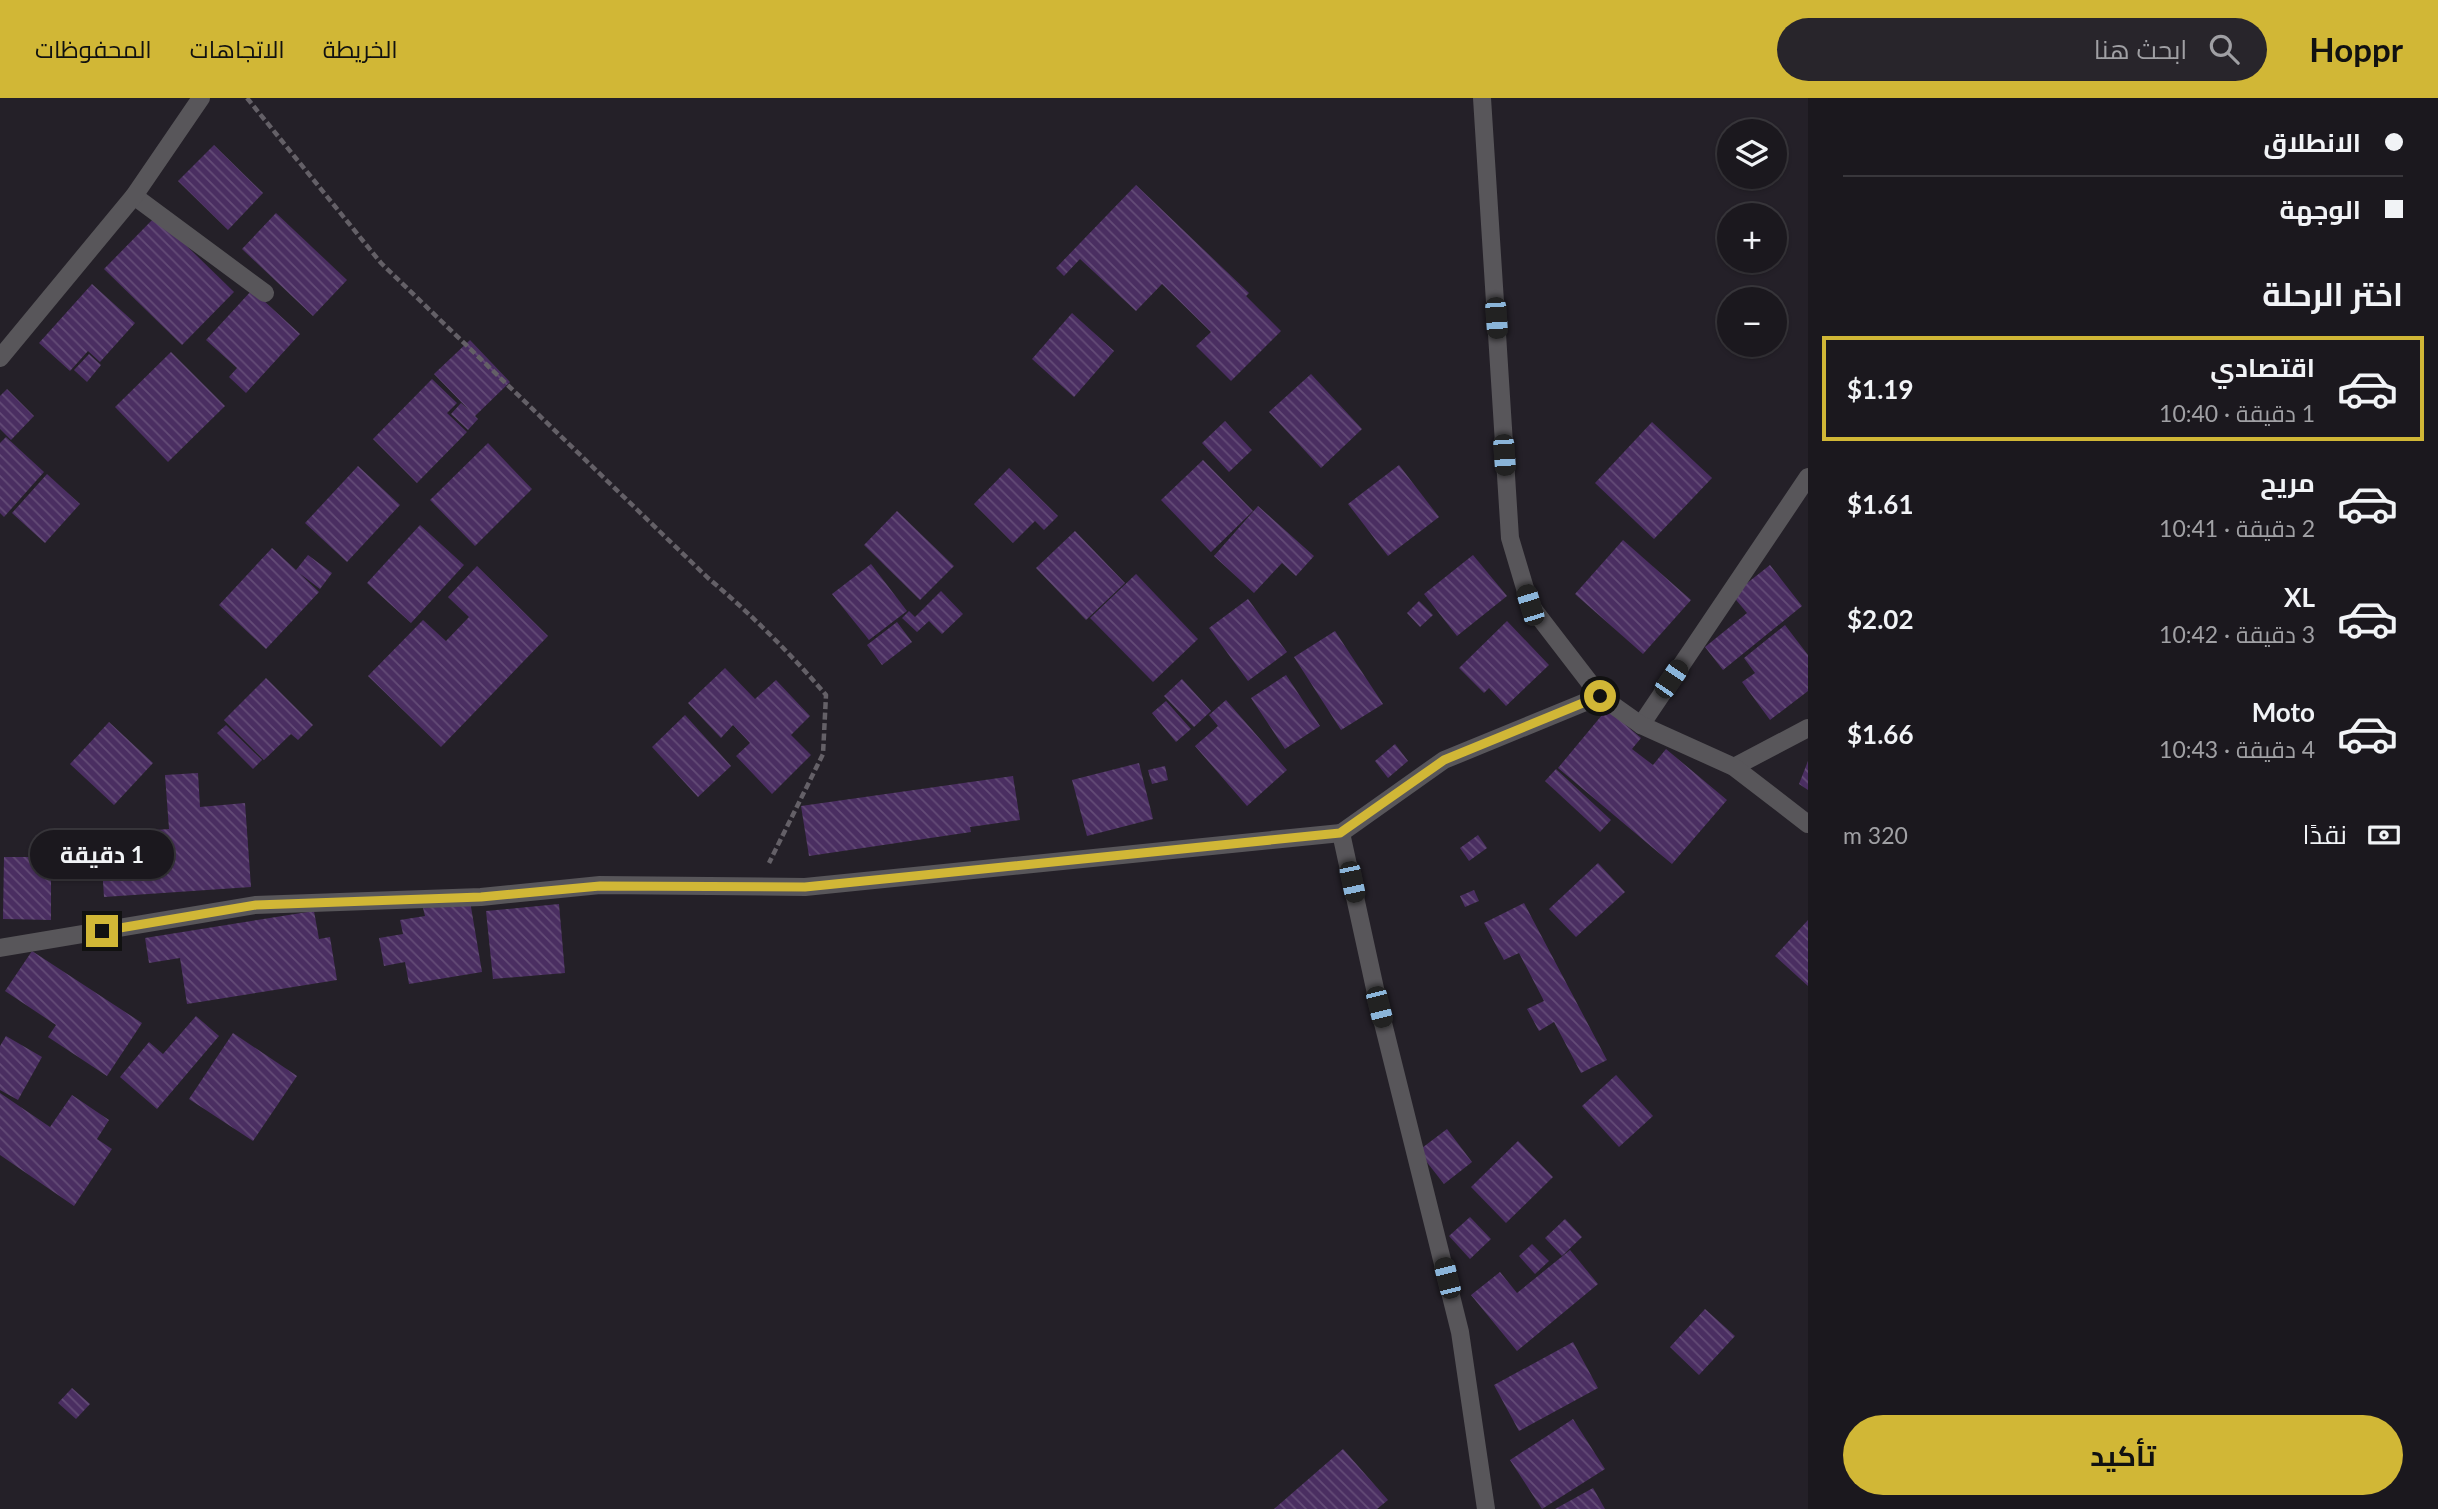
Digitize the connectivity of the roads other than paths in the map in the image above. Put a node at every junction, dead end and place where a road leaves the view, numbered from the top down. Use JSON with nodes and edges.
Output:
{"nodes":[{"id":1,"x":201,"y":98,"type":"edge"},
{"id":2,"x":1482,"y":98,"type":"edge"},
{"id":3,"x":134,"y":197,"type":"junction"},
{"id":4,"x":265,"y":293,"type":"dead end"},
{"id":5,"x":0,"y":358,"type":"edge"},
{"id":6,"x":1808,"y":477,"type":"edge"},
{"id":7,"x":1600,"y":696,"type":"junction"},
{"id":8,"x":1641,"y":725,"type":"junction"},
{"id":9,"x":1808,"y":728,"type":"edge"},
{"id":10,"x":1734,"y":767,"type":"junction"},
{"id":11,"x":1808,"y":824,"type":"edge"},
{"id":12,"x":1340,"y":833,"type":"junction"},
{"id":13,"x":0,"y":948,"type":"edge"},
{"id":14,"x":1486,"y":1509,"type":"edge"}],
"edges":[{"from":1,"to":3,"type":"street"},
{"from":2,"to":7,"type":"street"},
{"from":3,"to":4,"type":"street"},
{"from":3,"to":5,"type":"street"},
{"from":6,"to":8,"type":"street"},
{"from":7,"to":8,"type":"street"},
{"from":7,"to":12,"type":"street"},
{"from":8,"to":10,"type":"street"},
{"from":9,"to":10,"type":"street"},
{"from":10,"to":11,"type":"street"},
{"from":12,"to":13,"type":"street"},
{"from":12,"to":14,"type":"street"}]}
